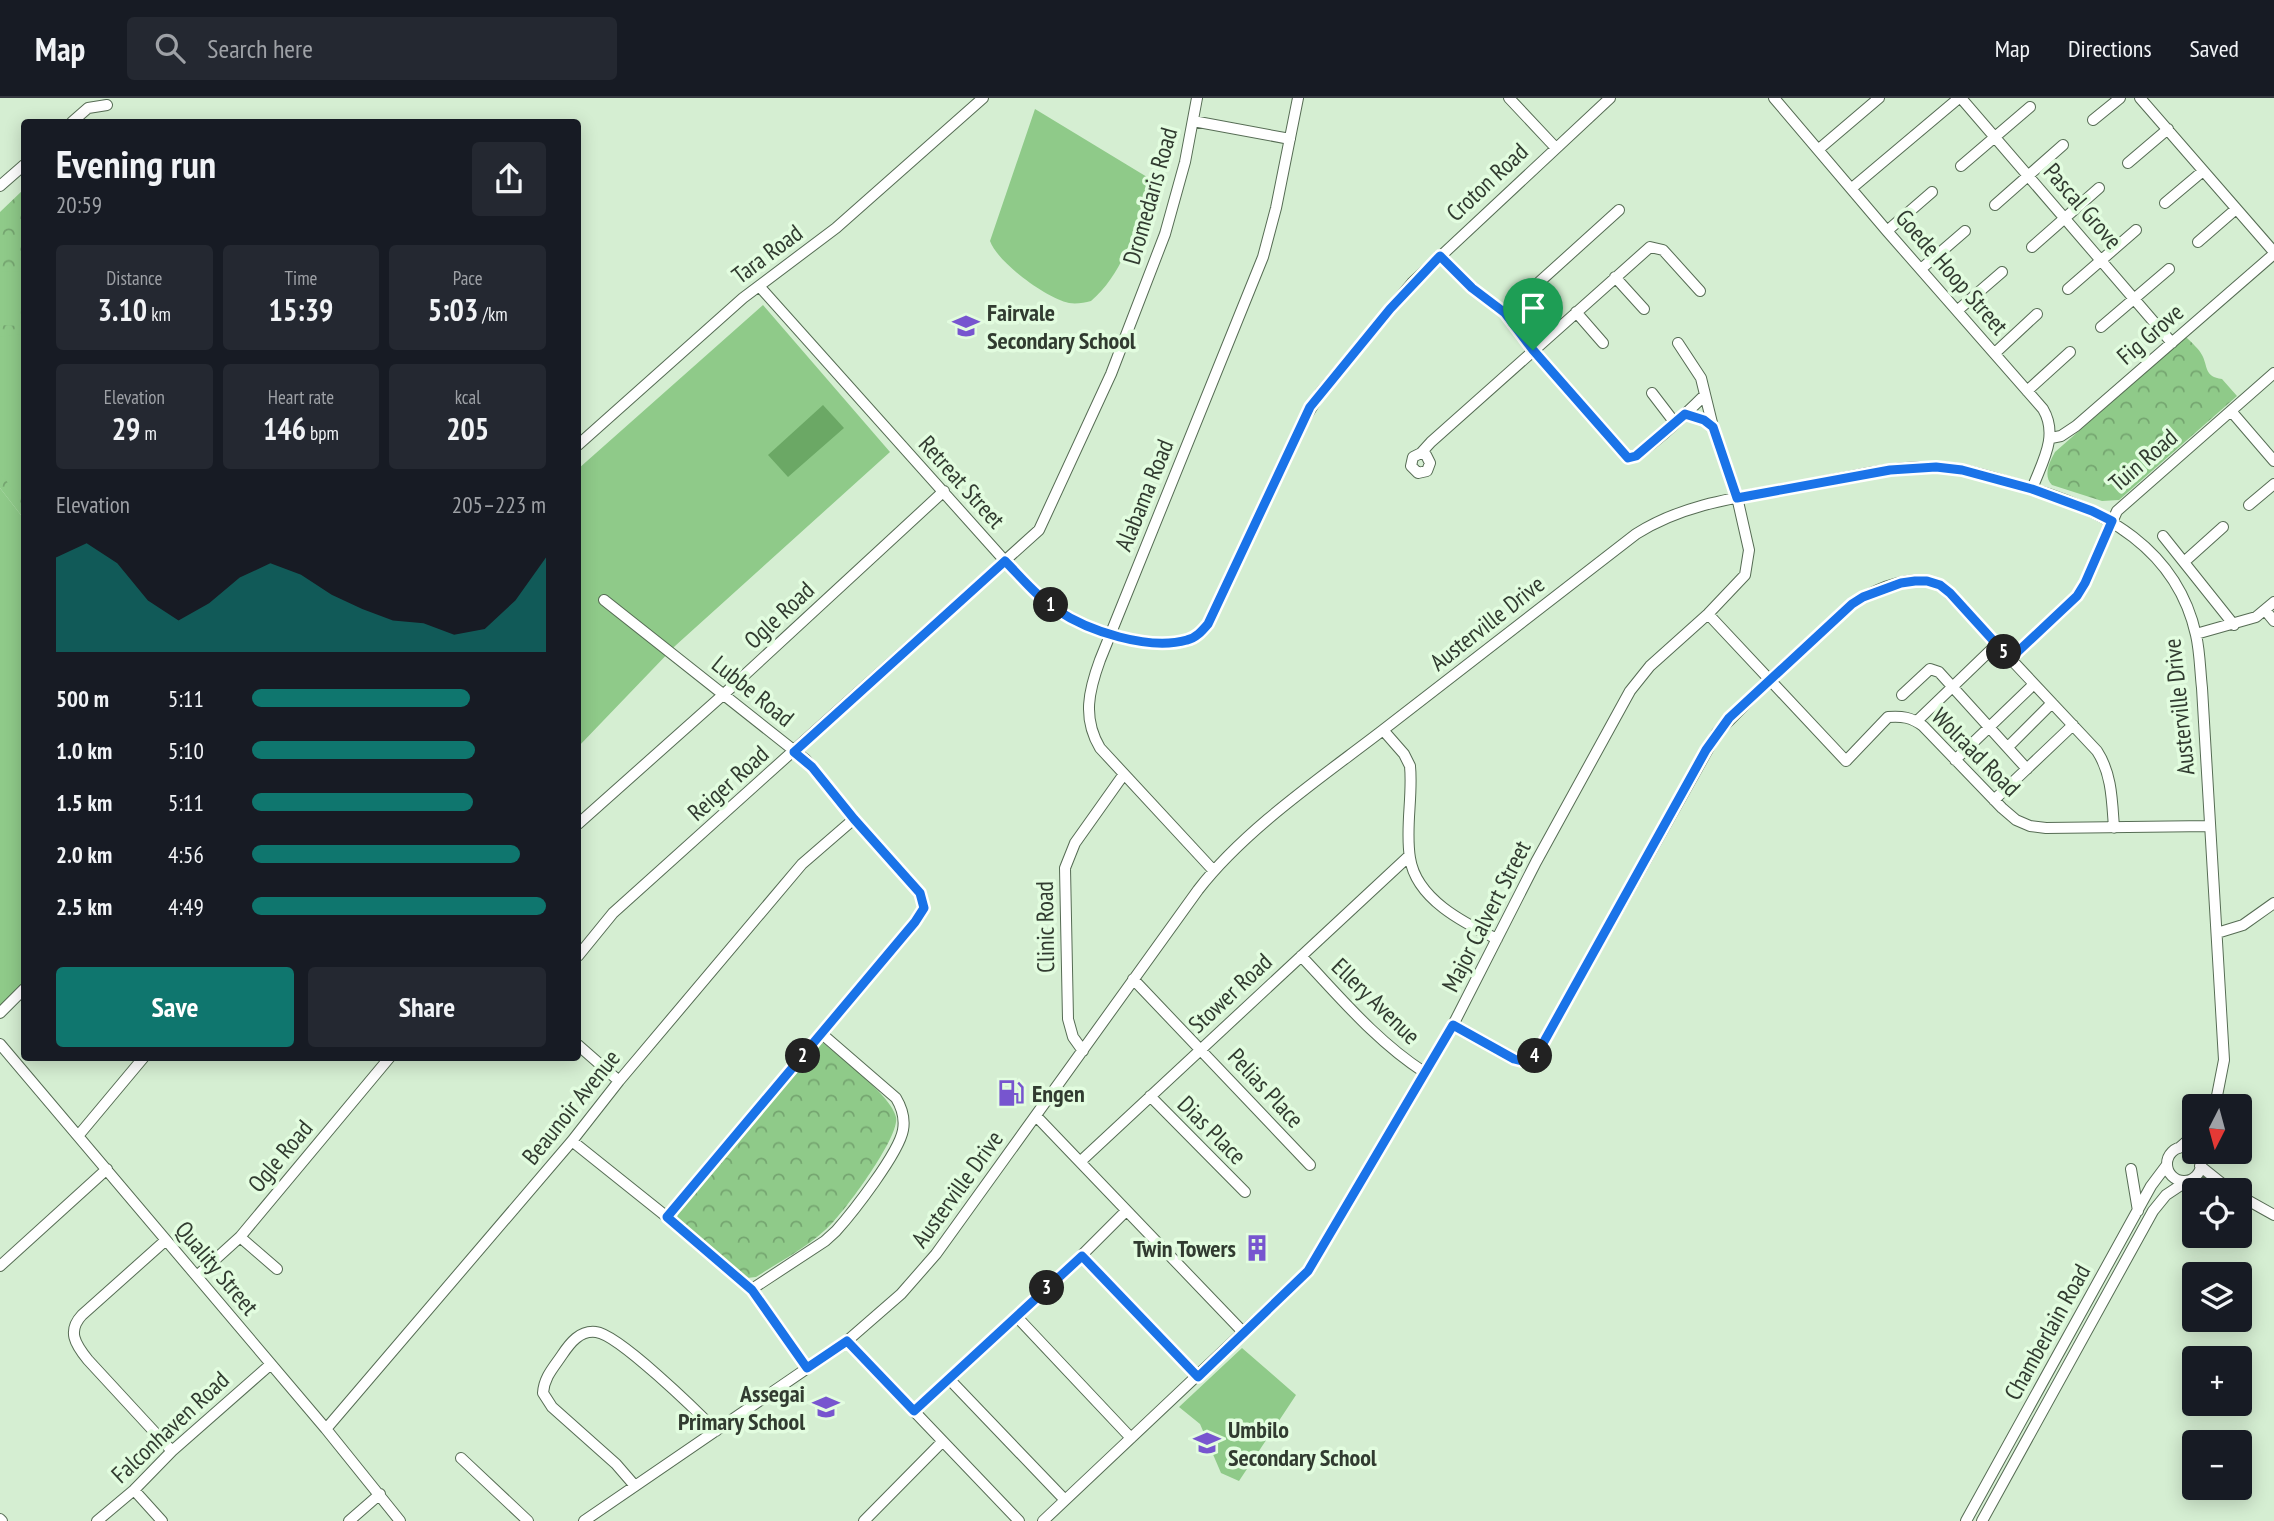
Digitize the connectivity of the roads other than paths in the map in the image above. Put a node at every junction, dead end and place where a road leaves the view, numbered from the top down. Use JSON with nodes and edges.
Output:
{"nodes":[{"id":1,"x":983,"y":98,"type":"edge"},
{"id":2,"x":1197,"y":98,"type":"edge"},
{"id":3,"x":1298,"y":98,"type":"edge"},
{"id":4,"x":1509,"y":98,"type":"edge"},
{"id":5,"x":1610,"y":98,"type":"edge"},
{"id":6,"x":1774,"y":98,"type":"edge"},
{"id":7,"x":1879,"y":98,"type":"edge"},
{"id":8,"x":1960,"y":98,"type":"edge"},
{"id":9,"x":2120,"y":98,"type":"edge"},
{"id":10,"x":2140,"y":98,"type":"edge"},
{"id":11,"x":107,"y":105,"type":"dead end"},
{"id":12,"x":2030,"y":107,"type":"dead end"},
{"id":13,"x":75,"y":119,"type":"edge"},
{"id":14,"x":2092,"y":120,"type":"dead end"},
{"id":15,"x":1193,"y":121,"type":"junction"},
{"id":16,"x":2168,"y":129,"type":"junction"},
{"id":17,"x":1995,"y":137,"type":"junction"},
{"id":18,"x":1290,"y":139,"type":"junction"},
{"id":19,"x":2063,"y":145,"type":"dead end"},
{"id":20,"x":1555,"y":147,"type":"junction"},
{"id":21,"x":1819,"y":149,"type":"junction"},
{"id":22,"x":2128,"y":163,"type":"dead end"},
{"id":23,"x":1961,"y":166,"type":"dead end"},
{"id":24,"x":21,"y":168,"type":"edge"},
{"id":25,"x":2203,"y":171,"type":"junction"},
{"id":26,"x":2029,"y":176,"type":"junction"},
{"id":27,"x":0,"y":186,"type":"edge"},
{"id":28,"x":1852,"y":188,"type":"junction"},
{"id":29,"x":2099,"y":188,"type":"dead end"},
{"id":30,"x":1932,"y":192,"type":"dead end"},
{"id":31,"x":2165,"y":203,"type":"dead end"},
{"id":32,"x":1995,"y":205,"type":"dead end"},
{"id":33,"x":2236,"y":209,"type":"junction"},
{"id":34,"x":1619,"y":210,"type":"dead end"},
{"id":35,"x":2066,"y":218,"type":"junction"},
{"id":36,"x":2136,"y":230,"type":"dead end"},
{"id":37,"x":1887,"y":231,"type":"junction"},
{"id":38,"x":1965,"y":231,"type":"dead end"},
{"id":39,"x":2198,"y":242,"type":"dead end"},
{"id":40,"x":2032,"y":247,"type":"dead end"},
{"id":41,"x":2274,"y":253,"type":"edge"},
{"id":42,"x":1440,"y":256,"type":"junction"},
{"id":43,"x":2101,"y":260,"type":"junction"},
{"id":44,"x":1921,"y":269,"type":"junction"},
{"id":45,"x":2169,"y":269,"type":"dead end"},
{"id":46,"x":2002,"y":272,"type":"dead end"},
{"id":47,"x":1615,"y":276,"type":"junction"},
{"id":48,"x":759,"y":286,"type":"junction"},
{"id":49,"x":2068,"y":289,"type":"dead end"},
{"id":50,"x":1700,"y":291,"type":"dead end"},
{"id":51,"x":2134,"y":298,"type":"junction"},
{"id":52,"x":1644,"y":309,"type":"dead end"},
{"id":53,"x":1958,"y":310,"type":"junction"},
{"id":54,"x":1576,"y":312,"type":"junction"},
{"id":55,"x":1505,"y":313,"type":"junction"},
{"id":56,"x":2037,"y":314,"type":"dead end"},
{"id":57,"x":2101,"y":327,"type":"dead end"},
{"id":58,"x":1603,"y":343,"type":"dead end"},
{"id":59,"x":1678,"y":343,"type":"dead end"},
{"id":60,"x":2172,"y":343,"type":"junction"},
{"id":61,"x":1533,"y":350,"type":"junction"},
{"id":62,"x":2070,"y":352,"type":"dead end"},
{"id":63,"x":1995,"y":354,"type":"junction"},
{"id":64,"x":2274,"y":373,"type":"edge"},
{"id":65,"x":2027,"y":391,"type":"junction"},
{"id":66,"x":1652,"y":393,"type":"dead end"},
{"id":67,"x":1706,"y":395,"type":"junction"},
{"id":68,"x":2231,"y":411,"type":"junction"},
{"id":69,"x":1685,"y":414,"type":"junction"},
{"id":70,"x":1675,"y":423,"type":"junction"},
{"id":71,"x":1713,"y":427,"type":"junction"},
{"id":72,"x":2051,"y":438,"type":"junction"},
{"id":73,"x":581,"y":442,"type":"edge"},
{"id":74,"x":1421,"y":453,"type":"dead end"},
{"id":75,"x":2274,"y":461,"type":"edge"},
{"id":76,"x":2274,"y":484,"type":"edge"},
{"id":77,"x":2032,"y":489,"type":"junction"},
{"id":78,"x":944,"y":491,"type":"junction"},
{"id":79,"x":1737,"y":498,"type":"junction"},
{"id":80,"x":2249,"y":505,"type":"dead end"},
{"id":81,"x":2112,"y":521,"type":"junction"},
{"id":82,"x":2223,"y":527,"type":"dead end"},
{"id":83,"x":2163,"y":536,"type":"dead end"},
{"id":84,"x":1005,"y":561,"type":"junction"},
{"id":85,"x":2185,"y":562,"type":"junction"},
{"id":86,"x":604,"y":600,"type":"dead end"},
{"id":87,"x":2270,"y":606,"type":"edge"},
{"id":88,"x":1708,"y":614,"type":"junction"},
{"id":89,"x":2274,"y":621,"type":"edge"},
{"id":90,"x":1208,"y":624,"type":"joint"},
{"id":91,"x":2234,"y":625,"type":"junction"},
{"id":92,"x":2196,"y":634,"type":"junction"},
{"id":93,"x":1110,"y":635,"type":"junction"},
{"id":94,"x":1997,"y":644,"type":"junction"},
{"id":95,"x":2010,"y":659,"type":"junction"},
{"id":96,"x":1769,"y":680,"type":"junction"},
{"id":97,"x":2034,"y":684,"type":"junction"},
{"id":98,"x":1952,"y":687,"type":"junction"},
{"id":99,"x":724,"y":694,"type":"junction"},
{"id":100,"x":1902,"y":695,"type":"dead end"},
{"id":101,"x":2052,"y":704,"type":"junction"},
{"id":102,"x":1917,"y":721,"type":"junction"},
{"id":103,"x":2073,"y":725,"type":"junction"},
{"id":104,"x":1990,"y":726,"type":"junction"},
{"id":105,"x":1382,"y":730,"type":"junction"},
{"id":106,"x":2008,"y":747,"type":"junction"},
{"id":107,"x":794,"y":752,"type":"junction"},
{"id":108,"x":1955,"y":760,"type":"junction"},
{"id":109,"x":2027,"y":769,"type":"junction"},
{"id":110,"x":1124,"y":774,"type":"junction"},
{"id":111,"x":1994,"y":800,"type":"junction"},
{"id":112,"x":854,"y":819,"type":"junction"},
{"id":113,"x":581,"y":821,"type":"edge"},
{"id":114,"x":2210,"y":825,"type":"junction"},
{"id":115,"x":2115,"y":828,"type":"junction"},
{"id":116,"x":1409,"y":856,"type":"junction"},
{"id":117,"x":1213,"y":870,"type":"junction"},
{"id":118,"x":2274,"y":903,"type":"edge"},
{"id":119,"x":2217,"y":933,"type":"junction"},
{"id":120,"x":1497,"y":939,"type":"junction"},
{"id":121,"x":581,"y":952,"type":"edge"},
{"id":122,"x":1301,"y":956,"type":"junction"},
{"id":123,"x":1133,"y":979,"type":"junction"},
{"id":124,"x":21,"y":992,"type":"edge"},
{"id":125,"x":0,"y":1013,"type":"edge"},
{"id":126,"x":1453,"y":1025,"type":"junction"},
{"id":127,"x":822,"y":1034,"type":"junction"},
{"id":128,"x":0,"y":1044,"type":"edge"},
{"id":129,"x":581,"y":1048,"type":"edge"},
{"id":130,"x":1201,"y":1049,"type":"junction"},
{"id":131,"x":1083,"y":1051,"type":"junction"},
{"id":132,"x":141,"y":1061,"type":"edge"},
{"id":133,"x":387,"y":1061,"type":"edge"},
{"id":134,"x":1424,"y":1072,"type":"junction"},
{"id":135,"x":619,"y":1080,"type":"junction"},
{"id":136,"x":2217,"y":1094,"type":"edge"},
{"id":137,"x":1150,"y":1097,"type":"junction"},
{"id":138,"x":1036,"y":1116,"type":"junction"},
{"id":139,"x":78,"y":1136,"type":"junction"},
{"id":140,"x":572,"y":1141,"type":"junction"},
{"id":141,"x":2182,"y":1145,"type":"edge"},
{"id":142,"x":2179,"y":1148,"type":"junction"},
{"id":143,"x":2182,"y":1149,"type":"edge"},
{"id":144,"x":1080,"y":1161,"type":"junction"},
{"id":145,"x":2206,"y":1164,"type":"edge"},
{"id":146,"x":1310,"y":1165,"type":"dead end"},
{"id":147,"x":2166,"y":1166,"type":"junction"},
{"id":148,"x":107,"y":1169,"type":"junction"},
{"id":149,"x":2131,"y":1169,"type":"dead end"},
{"id":150,"x":2219,"y":1178,"type":"edge"},
{"id":151,"x":2182,"y":1180,"type":"edge"},
{"id":152,"x":2182,"y":1185,"type":"edge"},
{"id":153,"x":1245,"y":1192,"type":"dead end"},
{"id":154,"x":2252,"y":1203,"type":"edge"},
{"id":155,"x":1126,"y":1211,"type":"junction"},
{"id":156,"x":2138,"y":1211,"type":"junction"},
{"id":157,"x":2274,"y":1215,"type":"edge"},
{"id":158,"x":667,"y":1217,"type":"junction"},
{"id":159,"x":240,"y":1237,"type":"junction"},
{"id":160,"x":166,"y":1240,"type":"junction"},
{"id":161,"x":1082,"y":1256,"type":"junction"},
{"id":162,"x":0,"y":1266,"type":"edge"},
{"id":163,"x":277,"y":1269,"type":"dead end"},
{"id":164,"x":197,"y":1276,"type":"junction"},
{"id":165,"x":752,"y":1290,"type":"junction"},
{"id":166,"x":1017,"y":1317,"type":"junction"},
{"id":167,"x":1243,"y":1332,"type":"junction"},
{"id":168,"x":847,"y":1341,"type":"junction"},
{"id":169,"x":271,"y":1364,"type":"junction"},
{"id":170,"x":807,"y":1368,"type":"junction"},
{"id":171,"x":1198,"y":1377,"type":"junction"},
{"id":172,"x":950,"y":1380,"type":"junction"},
{"id":173,"x":914,"y":1411,"type":"junction"},
{"id":174,"x":326,"y":1429,"type":"junction"},
{"id":175,"x":716,"y":1431,"type":"junction"},
{"id":176,"x":1131,"y":1438,"type":"junction"},
{"id":177,"x":942,"y":1442,"type":"junction"},
{"id":178,"x":172,"y":1451,"type":"junction"},
{"id":179,"x":461,"y":1458,"type":"dead end"},
{"id":180,"x":635,"y":1486,"type":"junction"},
{"id":181,"x":135,"y":1490,"type":"junction"},
{"id":182,"x":380,"y":1494,"type":"junction"},
{"id":183,"x":1065,"y":1500,"type":"junction"},
{"id":184,"x":866,"y":1520,"type":"edge"},
{"id":185,"x":97,"y":1521,"type":"edge"},
{"id":186,"x":163,"y":1521,"type":"edge"},
{"id":187,"x":349,"y":1521,"type":"edge"},
{"id":188,"x":400,"y":1521,"type":"edge"},
{"id":189,"x":528,"y":1521,"type":"edge"},
{"id":190,"x":584,"y":1521,"type":"edge"},
{"id":191,"x":1019,"y":1521,"type":"edge"},
{"id":192,"x":1043,"y":1521,"type":"edge"},
{"id":193,"x":1966,"y":1521,"type":"edge"},
{"id":194,"x":1982,"y":1521,"type":"edge"}],
"edges":[{"from":1,"to":48,"type":"street","name":"Tara Road"},
{"from":2,"to":15,"type":"street","name":"Dromedaris Road"},
{"from":3,"to":18,"type":"street","name":"Alabama Road"},
{"from":4,"to":20,"type":"street"},
{"from":5,"to":20,"type":"street","name":"Croton Road"},
{"from":6,"to":21,"type":"street","name":"Goede Hoop Street"},
{"from":7,"to":21,"type":"street"},
{"from":8,"to":17,"type":"street","name":"Pascal Grove"},
{"from":8,"to":28,"type":"street"},
{"from":9,"to":14,"type":"street"},
{"from":10,"to":16,"type":"street"},
{"from":11,"to":13,"type":"street"},
{"from":12,"to":17,"type":"street"},
{"from":15,"to":18,"type":"street"},
{"from":15,"to":84,"type":"street","name":"Dromedaris Road"},
{"from":16,"to":22,"type":"street"},
{"from":16,"to":25,"type":"street"},
{"from":17,"to":23,"type":"street"},
{"from":17,"to":26,"type":"street","name":"Pascal Grove"},
{"from":18,"to":93,"type":"street","name":"Alabama Road"},
{"from":19,"to":26,"type":"street"},
{"from":20,"to":42,"type":"street","name":"Croton Road"},
{"from":21,"to":28,"type":"street","name":"Goede Hoop Street"},
{"from":24,"to":27,"type":"street"},
{"from":25,"to":31,"type":"street"},
{"from":25,"to":33,"type":"street"},
{"from":26,"to":32,"type":"street"},
{"from":26,"to":35,"type":"street","name":"Pascal Grove"},
{"from":28,"to":37,"type":"street","name":"Goede Hoop Street"},
{"from":29,"to":35,"type":"street"},
{"from":30,"to":37,"type":"street"},
{"from":33,"to":39,"type":"street"},
{"from":33,"to":41,"type":"street"},
{"from":34,"to":55,"type":"street"},
{"from":35,"to":40,"type":"street"},
{"from":35,"to":43,"type":"street","name":"Pascal Grove"},
{"from":36,"to":43,"type":"street"},
{"from":37,"to":44,"type":"street","name":"Goede Hoop Street"},
{"from":38,"to":44,"type":"street"},
{"from":41,"to":60,"type":"street","name":"Fig Grove"},
{"from":42,"to":55,"type":"street"},
{"from":42,"to":90,"type":"street","name":"Croton Road"},
{"from":43,"to":49,"type":"street"},
{"from":43,"to":51,"type":"street","name":"Pascal Grove"},
{"from":44,"to":53,"type":"street","name":"Goede Hoop Street"},
{"from":45,"to":51,"type":"street"},
{"from":46,"to":53,"type":"street"},
{"from":47,"to":50,"type":"street"},
{"from":47,"to":52,"type":"street"},
{"from":47,"to":54,"type":"street"},
{"from":48,"to":73,"type":"street","name":"Tara Road"},
{"from":48,"to":78,"type":"street","name":"Retreat Street"},
{"from":51,"to":57,"type":"street"},
{"from":51,"to":60,"type":"street","name":"Pascal Grove"},
{"from":53,"to":63,"type":"street","name":"Goede Hoop Street"},
{"from":54,"to":58,"type":"street"},
{"from":54,"to":61,"type":"street"},
{"from":55,"to":61,"type":"street"},
{"from":56,"to":63,"type":"street"},
{"from":59,"to":67,"type":"street","name":"Major Calvert Street"},
{"from":60,"to":72,"type":"street","name":"Fig Grove"},
{"from":61,"to":70,"type":"street"},
{"from":61,"to":74,"type":"street"},
{"from":62,"to":65,"type":"street"},
{"from":63,"to":65,"type":"street","name":"Goede Hoop Street"},
{"from":64,"to":68,"type":"street","name":"Tuin Road"},
{"from":65,"to":72,"type":"street","name":"Goede Hoop Street"},
{"from":66,"to":70,"type":"street"},
{"from":67,"to":69,"type":"street"},
{"from":67,"to":71,"type":"street","name":"Major Calvert Street"},
{"from":68,"to":75,"type":"street"},
{"from":68,"to":81,"type":"street","name":"Tuin Road"},
{"from":69,"to":70,"type":"street"},
{"from":69,"to":71,"type":"street"},
{"from":71,"to":79,"type":"street","name":"Major Calvert Street"},
{"from":72,"to":77,"type":"street"},
{"from":76,"to":80,"type":"street"},
{"from":77,"to":79,"type":"street","name":"Austerville Drive"},
{"from":77,"to":81,"type":"street","name":"Austerville Drive"},
{"from":78,"to":84,"type":"street","name":"Retreat Street"},
{"from":78,"to":99,"type":"street","name":"Ogle Road"},
{"from":79,"to":88,"type":"street","name":"Major Calvert Street"},
{"from":79,"to":105,"type":"street","name":"Austerville Drive"},
{"from":81,"to":92,"type":"street","name":"Austerville Drive"},
{"from":81,"to":95,"type":"street","name":"Tuin Road"},
{"from":82,"to":85,"type":"street"},
{"from":83,"to":85,"type":"street"},
{"from":84,"to":93,"type":"street","name":"Retreat Street"},
{"from":84,"to":107,"type":"street","name":"Reiger Road"},
{"from":85,"to":91,"type":"street"},
{"from":86,"to":99,"type":"street","name":"Lubbe Road"},
{"from":87,"to":89,"type":"street"},
{"from":87,"to":91,"type":"street"},
{"from":88,"to":96,"type":"street","name":"Wolraad Road"},
{"from":88,"to":120,"type":"street","name":"Major Calvert Street"},
{"from":90,"to":93,"type":"street","name":"Retreat Street"},
{"from":91,"to":92,"type":"street"},
{"from":92,"to":114,"type":"street","name":"Austerville Drive"},
{"from":93,"to":110,"type":"street","name":"Alabama Road"},
{"from":94,"to":95,"type":"street"},
{"from":94,"to":96,"type":"street"},
{"from":94,"to":98,"type":"street"},
{"from":95,"to":97,"type":"street"},
{"from":96,"to":102,"type":"street","name":"Wolraad Road"},
{"from":96,"to":126,"type":"street"},
{"from":97,"to":101,"type":"street"},
{"from":97,"to":104,"type":"street"},
{"from":98,"to":100,"type":"street"},
{"from":98,"to":102,"type":"street"},
{"from":98,"to":104,"type":"street"},
{"from":99,"to":107,"type":"street","name":"Lubbe Road"},
{"from":99,"to":113,"type":"street","name":"Ogle Road"},
{"from":101,"to":103,"type":"street"},
{"from":101,"to":106,"type":"street"},
{"from":102,"to":108,"type":"street","name":"Wolraad Road"},
{"from":103,"to":109,"type":"street"},
{"from":103,"to":115,"type":"street"},
{"from":104,"to":106,"type":"street"},
{"from":104,"to":108,"type":"street"},
{"from":105,"to":116,"type":"street"},
{"from":105,"to":117,"type":"street","name":"Austerville Drive"},
{"from":106,"to":109,"type":"street"},
{"from":107,"to":112,"type":"street","name":"Lubbe Road"},
{"from":107,"to":121,"type":"street","name":"Reiger Road"},
{"from":108,"to":111,"type":"street","name":"Wolraad Road"},
{"from":109,"to":111,"type":"street"},
{"from":110,"to":117,"type":"street","name":"Alabama Road"},
{"from":110,"to":131,"type":"street","name":"Clinic Road"},
{"from":111,"to":115,"type":"street","name":"Wolraad Road"},
{"from":112,"to":127,"type":"street","name":"Lubbe Road"},
{"from":112,"to":135,"type":"street","name":"Beaunoir Avenue"},
{"from":114,"to":115,"type":"street","name":"Wolraad Road"},
{"from":114,"to":119,"type":"street","name":"Austerville Drive"},
{"from":116,"to":120,"type":"street"},
{"from":116,"to":122,"type":"street","name":"Stower Road"},
{"from":117,"to":123,"type":"street","name":"Austerville Drive"},
{"from":118,"to":119,"type":"street"},
{"from":119,"to":136,"type":"street","name":"Austerville Drive"},
{"from":120,"to":126,"type":"street","name":"Major Calvert Street"},
{"from":122,"to":130,"type":"street","name":"Stower Road"},
{"from":122,"to":134,"type":"street","name":"Ellery Avenue"},
{"from":123,"to":130,"type":"street","name":"Pelias Place"},
{"from":123,"to":131,"type":"street","name":"Austerville Drive"},
{"from":124,"to":125,"type":"street"},
{"from":126,"to":134,"type":"street","name":"Major Calvert Street"},
{"from":127,"to":158,"type":"street","name":"Lubbe Road"},
{"from":127,"to":165,"type":"street"},
{"from":128,"to":139,"type":"street","name":"Quality Street"},
{"from":129,"to":135,"type":"street"},
{"from":130,"to":137,"type":"street","name":"Stower Road"},
{"from":130,"to":146,"type":"street","name":"Pelias Place"},
{"from":131,"to":138,"type":"street","name":"Austerville Drive"},
{"from":132,"to":139,"type":"street"},
{"from":133,"to":159,"type":"street","name":"Ogle Road"},
{"from":134,"to":167,"type":"street","name":"Major Calvert Street"},
{"from":135,"to":140,"type":"street","name":"Beaunoir Avenue"},
{"from":137,"to":144,"type":"street","name":"Stower Road"},
{"from":137,"to":153,"type":"street","name":"Dias Place"},
{"from":138,"to":144,"type":"street"},
{"from":138,"to":168,"type":"street","name":"Austerville Drive"},
{"from":139,"to":148,"type":"street","name":"Quality Street"},
{"from":140,"to":158,"type":"street"},
{"from":140,"to":174,"type":"street","name":"Beaunoir Avenue"},
{"from":141,"to":142,"type":"street"},
{"from":142,"to":143,"type":"street"},
{"from":142,"to":147,"type":"street"},
{"from":144,"to":155,"type":"street"},
{"from":145,"to":150,"type":"street"},
{"from":147,"to":151,"type":"street"},
{"from":147,"to":156,"type":"street","name":"Chamberlain Road"},
{"from":148,"to":160,"type":"street","name":"Quality Street"},
{"from":148,"to":162,"type":"street"},
{"from":149,"to":156,"type":"street"},
{"from":152,"to":194,"type":"street","name":"Chamberlain Road"},
{"from":154,"to":157,"type":"street"},
{"from":155,"to":161,"type":"street"},
{"from":155,"to":167,"type":"street"},
{"from":156,"to":193,"type":"street","name":"Chamberlain Road"},
{"from":158,"to":165,"type":"street"},
{"from":159,"to":163,"type":"street"},
{"from":159,"to":164,"type":"street","name":"Ogle Road"},
{"from":160,"to":164,"type":"street","name":"Quality Street"},
{"from":160,"to":178,"type":"street"},
{"from":161,"to":166,"type":"street"},
{"from":161,"to":171,"type":"street"},
{"from":164,"to":169,"type":"street","name":"Quality Street"},
{"from":165,"to":170,"type":"street"},
{"from":166,"to":172,"type":"street"},
{"from":166,"to":176,"type":"street"},
{"from":167,"to":171,"type":"street","name":"Major Calvert Street"},
{"from":168,"to":170,"type":"street","name":"Austerville Drive"},
{"from":168,"to":173,"type":"street"},
{"from":169,"to":174,"type":"street","name":"Quality Street"},
{"from":169,"to":178,"type":"street","name":"Falconhaven Road"},
{"from":170,"to":175,"type":"street","name":"Austerville Drive"},
{"from":171,"to":176,"type":"street","name":"Major Calvert Street"},
{"from":172,"to":173,"type":"street"},
{"from":172,"to":183,"type":"street"},
{"from":173,"to":177,"type":"street"},
{"from":174,"to":182,"type":"street","name":"Quality Street"},
{"from":175,"to":180,"type":"street","name":"Austerville Drive"},
{"from":175,"to":180,"type":"street"},
{"from":176,"to":183,"type":"street","name":"Major Calvert Street"},
{"from":177,"to":184,"type":"street"},
{"from":177,"to":191,"type":"street"},
{"from":178,"to":181,"type":"street","name":"Falconhaven Road"},
{"from":179,"to":189,"type":"street"},
{"from":180,"to":190,"type":"street","name":"Austerville Drive"},
{"from":181,"to":185,"type":"street","name":"Falconhaven Road"},
{"from":181,"to":186,"type":"street"},
{"from":182,"to":187,"type":"street"},
{"from":182,"to":188,"type":"street","name":"Quality Street"},
{"from":183,"to":192,"type":"street","name":"Major Calvert Street"}]}
